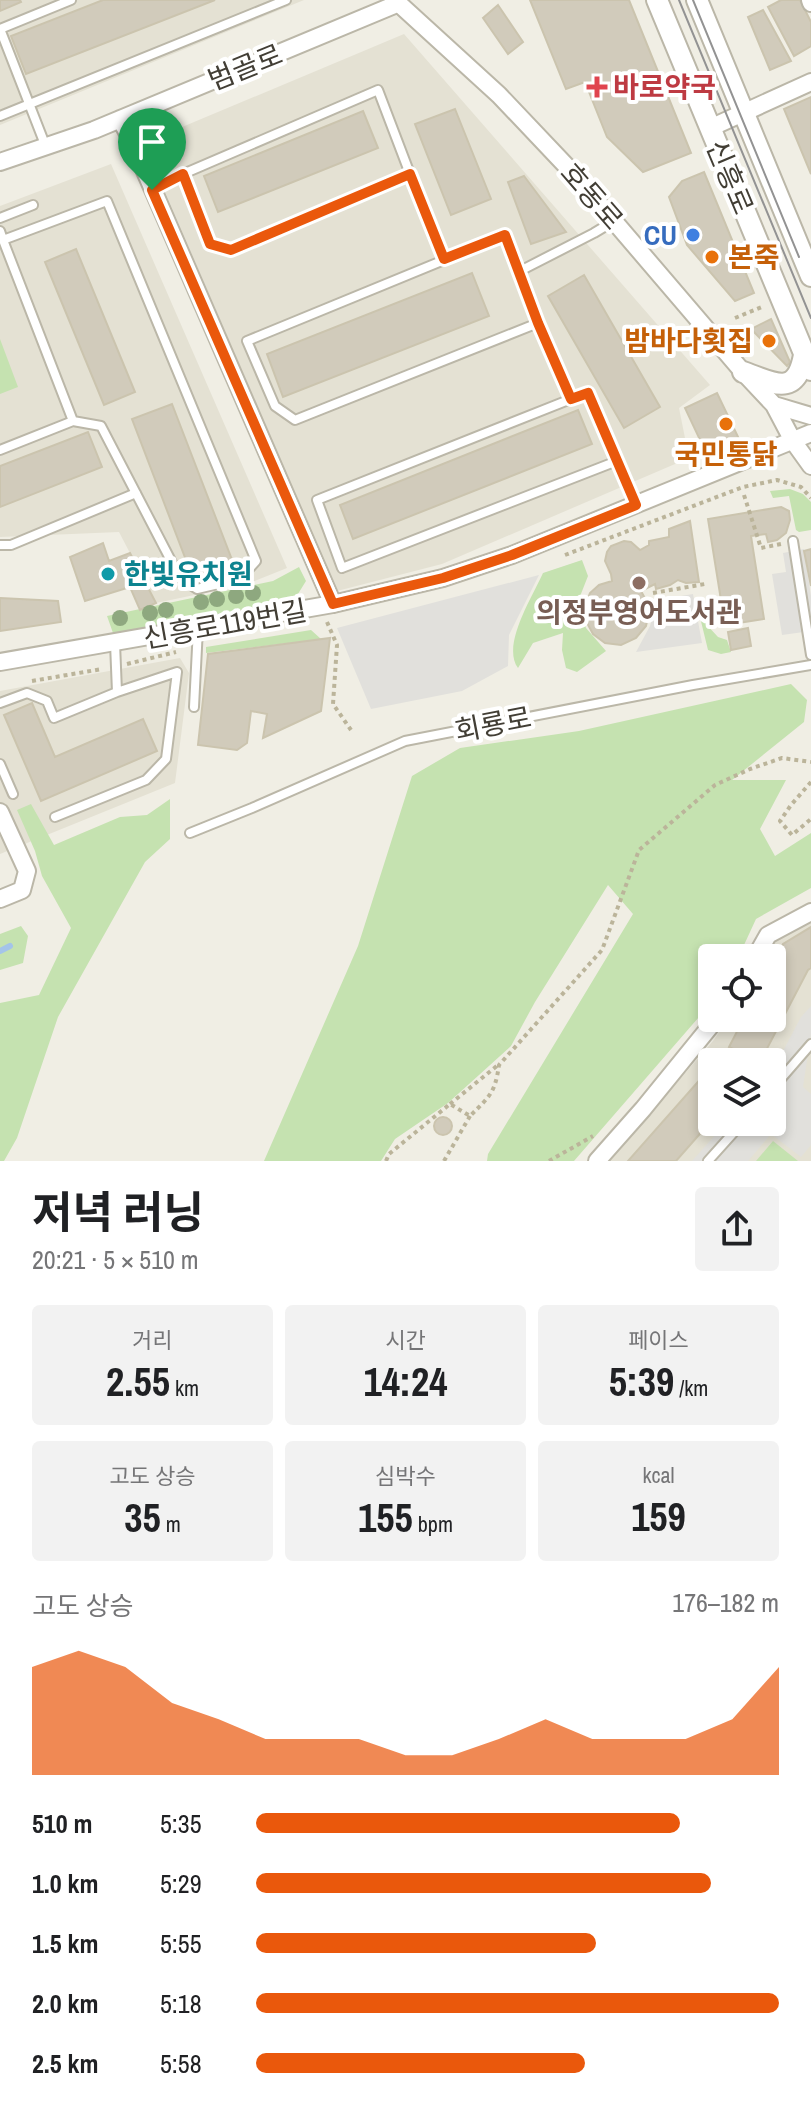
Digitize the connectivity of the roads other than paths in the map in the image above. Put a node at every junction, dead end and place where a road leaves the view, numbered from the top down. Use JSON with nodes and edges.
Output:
{"nodes":[{"id":1,"x":68,"y":0,"type":"edge"},
{"id":2,"x":286,"y":0,"type":"edge"},
{"id":3,"x":657,"y":0,"type":"edge"},
{"id":4,"x":697,"y":0,"type":"edge"},
{"id":5,"x":397,"y":2,"type":"edge"},
{"id":6,"x":0,"y":29,"type":"edge"},
{"id":7,"x":811,"y":82,"type":"edge"},
{"id":8,"x":31,"y":104,"type":"junction"},
{"id":9,"x":744,"y":113,"type":"junction"},
{"id":10,"x":0,"y":116,"type":"edge"},
{"id":11,"x":120,"y":119,"type":"junction"},
{"id":12,"x":710,"y":128,"type":"junction"},
{"id":13,"x":46,"y":147,"type":"junction"},
{"id":14,"x":0,"y":162,"type":"edge"},
{"id":15,"x":183,"y":174,"type":"junction"},
{"id":16,"x":410,"y":174,"type":"junction"},
{"id":17,"x":152,"y":190,"type":"junction"},
{"id":18,"x":33,"y":205,"type":"dead end"},
{"id":19,"x":0,"y":218,"type":"edge"},
{"id":20,"x":615,"y":220,"type":"junction"},
{"id":21,"x":2,"y":236,"type":"edge"},
{"id":22,"x":444,"y":259,"type":"junction"},
{"id":23,"x":518,"y":272,"type":"junction"},
{"id":24,"x":811,"y":276,"type":"edge"},
{"id":25,"x":538,"y":323,"type":"junction"},
{"id":26,"x":808,"y":362,"type":"edge"},
{"id":27,"x":743,"y":372,"type":"junction"},
{"id":28,"x":571,"y":399,"type":"junction"},
{"id":29,"x":774,"y":405,"type":"junction"},
{"id":30,"x":811,"y":416,"type":"edge"},
{"id":31,"x":73,"y":421,"type":"junction"},
{"id":32,"x":811,"y":433,"type":"edge"},
{"id":33,"x":793,"y":441,"type":"junction"},
{"id":34,"x":0,"y":450,"type":"edge"},
{"id":35,"x":761,"y":455,"type":"junction"},
{"id":36,"x":617,"y":461,"type":"junction"},
{"id":37,"x":811,"y":466,"type":"edge"},
{"id":38,"x":136,"y":493,"type":"junction"},
{"id":39,"x":636,"y":505,"type":"junction"},
{"id":40,"x":793,"y":541,"type":"road end"},
{"id":41,"x":0,"y":545,"type":"edge"},
{"id":42,"x":331,"y":616,"type":"junction"},
{"id":43,"x":198,"y":628,"type":"junction"},
{"id":44,"x":115,"y":643,"type":"junction"},
{"id":45,"x":811,"y":655,"type":"edge"},
{"id":46,"x":0,"y":662,"type":"edge"},
{"id":47,"x":811,"y":665,"type":"edge"},
{"id":48,"x":117,"y":692,"type":"junction"},
{"id":49,"x":0,"y":703,"type":"edge"},
{"id":50,"x":194,"y":707,"type":"dead end"},
{"id":51,"x":0,"y":764,"type":"edge"},
{"id":52,"x":13,"y":794,"type":"dead end"},
{"id":53,"x":0,"y":812,"type":"edge"},
{"id":54,"x":55,"y":817,"type":"dead end"},
{"id":55,"x":190,"y":833,"type":"dead end"},
{"id":56,"x":0,"y":899,"type":"edge"},
{"id":57,"x":811,"y":912,"type":"edge"},
{"id":58,"x":763,"y":944,"type":"edge"},
{"id":59,"x":706,"y":1032,"type":"edge"},
{"id":60,"x":811,"y":1044,"type":"edge"},
{"id":61,"x":786,"y":1073,"type":"edge"},
{"id":62,"x":730,"y":1136,"type":"edge"},
{"id":63,"x":597,"y":1161,"type":"edge"},
{"id":64,"x":708,"y":1161,"type":"edge"}],
"edges":[{"from":1,"to":6,"type":"lane"},
{"from":2,"to":8,"type":"lane"},
{"from":3,"to":12,"type":"street","name":"신흥로"},
{"from":4,"to":9,"type":"street","name":"신흥로"},
{"from":5,"to":11,"type":"street","name":"범골로"},
{"from":5,"to":20,"type":"street","name":"호동로"},
{"from":6,"to":8,"type":"lane"},
{"from":7,"to":9,"type":"street"},
{"from":8,"to":10,"type":"lane"},
{"from":8,"to":13,"type":"lane"},
{"from":9,"to":12,"type":"street"},
{"from":9,"to":24,"type":"street","name":"신흥로"},
{"from":11,"to":13,"type":"street","name":"범골로"},
{"from":11,"to":17,"type":"street"},
{"from":12,"to":26,"type":"street","name":"신흥로"},
{"from":13,"to":14,"type":"street","name":"범골로"},
{"from":15,"to":16,"type":"lane"},
{"from":15,"to":16,"type":"lane"},
{"from":15,"to":17,"type":"lane"},
{"from":16,"to":22,"type":"lane"},
{"from":17,"to":42,"type":"street"},
{"from":18,"to":19,"type":"lane"},
{"from":20,"to":23,"type":"lane"},
{"from":20,"to":27,"type":"street","name":"호동로"},
{"from":21,"to":31,"type":"lane"},
{"from":21,"to":38,"type":"lane"},
{"from":22,"to":23,"type":"lane"},
{"from":22,"to":25,"type":"lane"},
{"from":23,"to":25,"type":"lane"},
{"from":25,"to":28,"type":"lane"},
{"from":26,"to":27,"type":"street","name":"신흥로"},
{"from":27,"to":29,"type":"street","name":"호동로"},
{"from":28,"to":36,"type":"lane"},
{"from":28,"to":36,"type":"lane"},
{"from":29,"to":30,"type":"street"},
{"from":29,"to":33,"type":"street","name":"호동로"},
{"from":31,"to":34,"type":"lane"},
{"from":31,"to":38,"type":"lane"},
{"from":32,"to":33,"type":"street","name":"신흥로119번길"},
{"from":33,"to":35,"type":"street","name":"신흥로119번길"},
{"from":33,"to":37,"type":"street","name":"호동로"},
{"from":35,"to":37,"type":"street"},
{"from":35,"to":39,"type":"street","name":"신흥로119번길"},
{"from":36,"to":39,"type":"lane"},
{"from":38,"to":41,"type":"lane"},
{"from":39,"to":42,"type":"street","name":"신흥로119번길"},
{"from":40,"to":45,"type":"lane"},
{"from":42,"to":43,"type":"street","name":"신흥로119번길"},
{"from":43,"to":44,"type":"street","name":"신흥로119번길"},
{"from":43,"to":50,"type":"lane"},
{"from":44,"to":46,"type":"street","name":"신흥로119번길"},
{"from":44,"to":48,"type":"lane"},
{"from":47,"to":55,"type":"lane","name":"회룡로"},
{"from":48,"to":49,"type":"lane"},
{"from":48,"to":54,"type":"lane"},
{"from":51,"to":52,"type":"lane"},
{"from":53,"to":56,"type":"street"},
{"from":57,"to":58,"type":"street"},
{"from":59,"to":63,"type":"street"},
{"from":60,"to":61,"type":"lane"},
{"from":62,"to":64,"type":"lane"}]}
